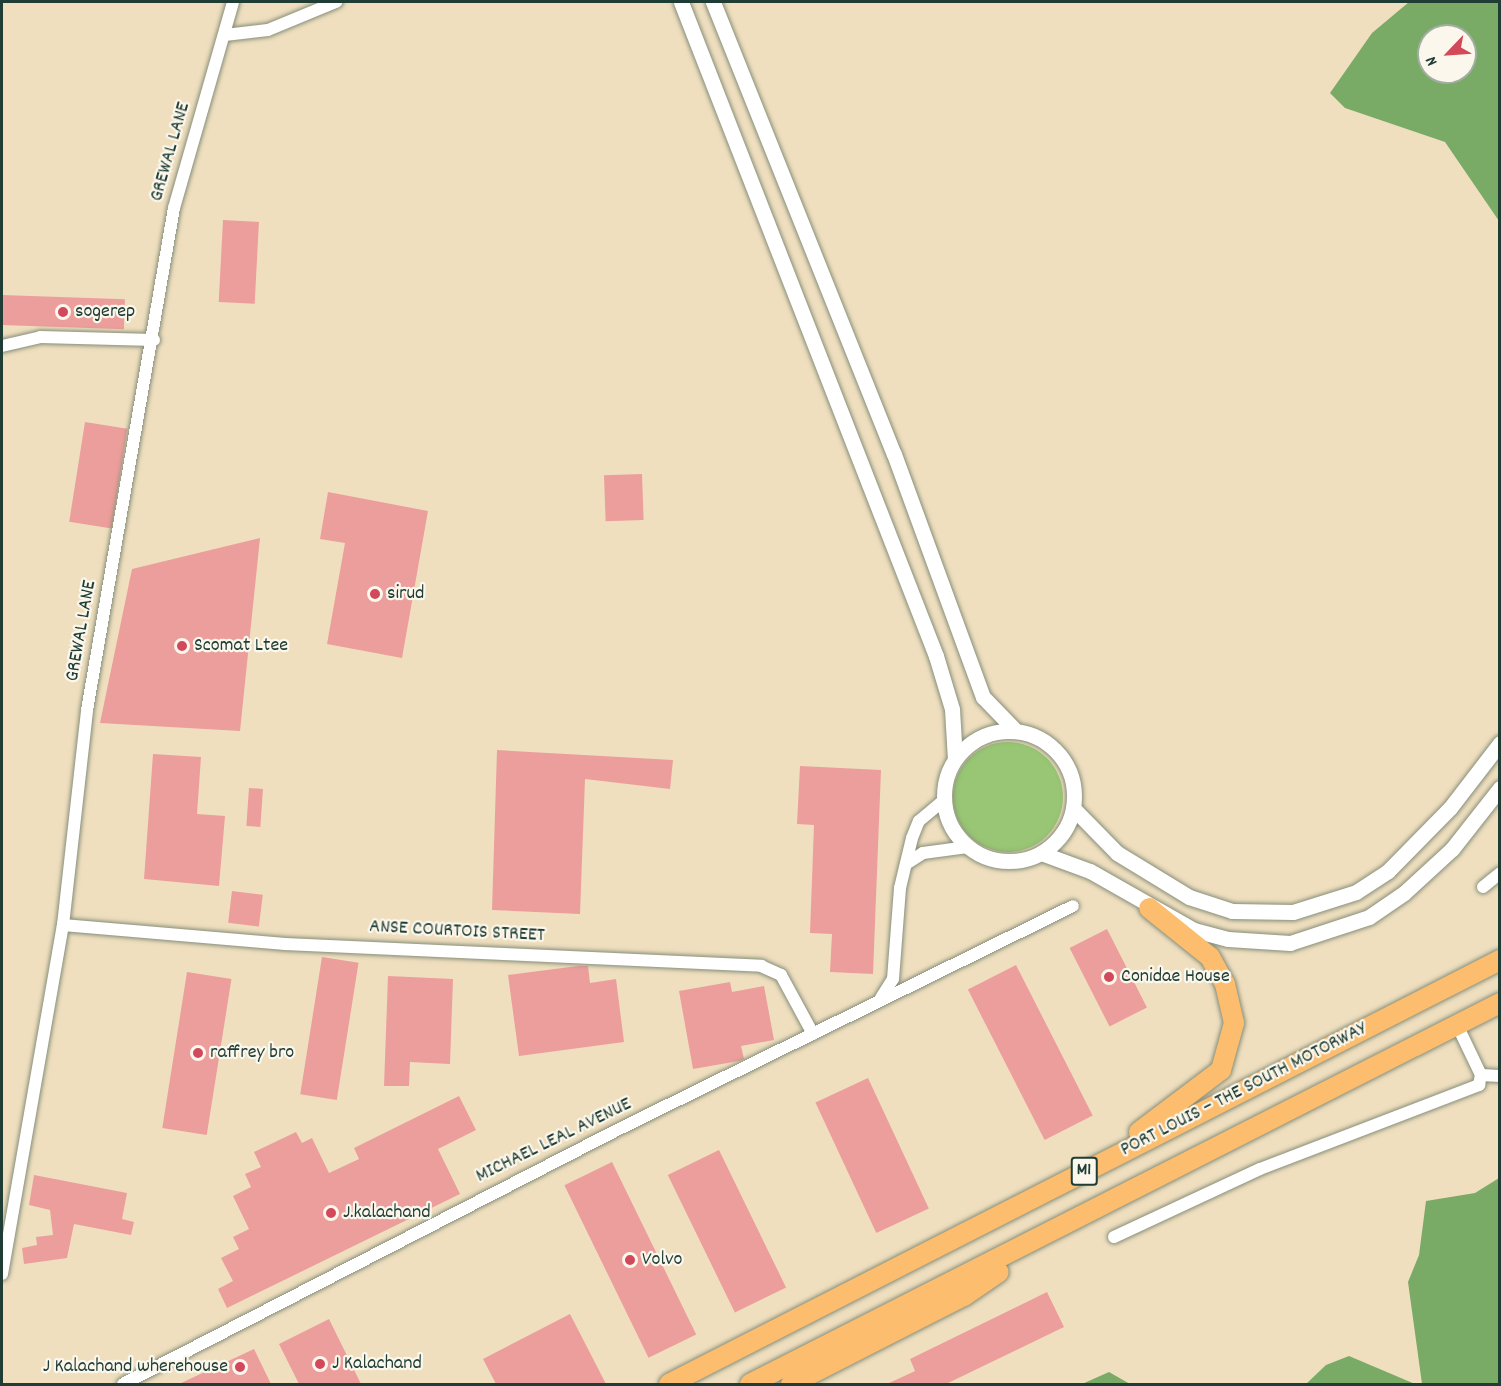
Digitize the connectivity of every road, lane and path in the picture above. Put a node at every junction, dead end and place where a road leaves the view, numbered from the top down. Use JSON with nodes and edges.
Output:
{"nodes":[{"id":1,"x":233,"y":2,"type":"edge"},
{"id":2,"x":336,"y":2,"type":"edge"},
{"id":3,"x":681,"y":2,"type":"edge"},
{"id":4,"x":714,"y":2,"type":"edge"},
{"id":5,"x":225,"y":35,"type":"junction"},
{"id":6,"x":154,"y":340,"type":"junction"},
{"id":7,"x":2,"y":346,"type":"edge"},
{"id":8,"x":1016,"y":731,"type":"junction"},
{"id":9,"x":1500,"y":743,"type":"edge"},
{"id":10,"x":955,"y":759,"type":"junction"},
{"id":11,"x":1500,"y":788,"type":"edge"},
{"id":12,"x":944,"y":800,"type":"junction"},
{"id":13,"x":1073,"y":808,"type":"junction"},
{"id":14,"x":968,"y":847,"type":"junction"},
{"id":15,"x":1041,"y":853,"type":"junction"},
{"id":16,"x":906,"y":864,"type":"junction"},
{"id":17,"x":1500,"y":873,"type":"edge"},
{"id":18,"x":1483,"y":887,"type":"dead end"},
{"id":19,"x":1073,"y":906,"type":"dead end"},
{"id":20,"x":1149,"y":908,"type":"junction"},
{"id":21,"x":63,"y":925,"type":"junction"},
{"id":22,"x":1500,"y":960,"type":"edge"},
{"id":23,"x":880,"y":999,"type":"junction"},
{"id":24,"x":1500,"y":1003,"type":"edge"},
{"id":25,"x":1456,"y":1025,"type":"junction"},
{"id":26,"x":813,"y":1034,"type":"junction"},
{"id":27,"x":1481,"y":1075,"type":"junction"},
{"id":28,"x":1500,"y":1077,"type":"edge"},
{"id":29,"x":1083,"y":1172,"type":"junction"},
{"id":30,"x":1048,"y":1237,"type":"junction"},
{"id":31,"x":1114,"y":1237,"type":"dead end"},
{"id":32,"x":4,"y":1240,"type":"edge"},
{"id":33,"x":2,"y":1274,"type":"edge"},
{"id":34,"x":123,"y":1384,"type":"edge"},
{"id":35,"x":669,"y":1384,"type":"edge"},
{"id":36,"x":750,"y":1384,"type":"edge"},
{"id":37,"x":790,"y":1384,"type":"edge"}],
"edges":[{"from":1,"to":5,"type":"street","name":"GREWAL LANE"},
{"from":2,"to":5,"type":"street"},
{"from":3,"to":10,"type":"street"},
{"from":4,"to":8,"type":"street"},
{"from":5,"to":6,"type":"street","name":"GREWAL LANE"},
{"from":6,"to":7,"type":"street"},
{"from":6,"to":21,"type":"street","name":"GREWAL LANE"},
{"from":8,"to":10,"type":"street"},
{"from":8,"to":13,"type":"street"},
{"from":9,"to":13,"type":"street"},
{"from":10,"to":12,"type":"street"},
{"from":11,"to":20,"type":"street"},
{"from":12,"to":14,"type":"street"},
{"from":12,"to":16,"type":"street"},
{"from":13,"to":15,"type":"street"},
{"from":14,"to":15,"type":"street"},
{"from":14,"to":16,"type":"street"},
{"from":15,"to":20,"type":"street"},
{"from":16,"to":23,"type":"street"},
{"from":17,"to":18,"type":"street"},
{"from":19,"to":23,"type":"street","name":"MICHAEL LEAL AVENUE"},
{"from":20,"to":29,"type":"highway"},
{"from":21,"to":26,"type":"street","name":"ANSE COURTOIS STREET"},
{"from":21,"to":32,"type":"street","name":"GREWAL LANE"},
{"from":22,"to":29,"type":"highway","name":"PORT LOUIS – THE SOUTH MOTORWAY","number":"M1"},
{"from":23,"to":26,"type":"street","name":"MICHAEL LEAL AVENUE"},
{"from":24,"to":25,"type":"highway","name":"PORT LOUIS – THE SOUTH MOTORWAY","number":"M1"},
{"from":25,"to":27,"type":"street"},
{"from":25,"to":30,"type":"highway","name":"PORT LOUIS – THE SOUTH MOTORWAY","number":"M1"},
{"from":26,"to":34,"type":"street","name":"MICHAEL LEAL AVENUE"},
{"from":27,"to":28,"type":"street"},
{"from":27,"to":31,"type":"street"},
{"from":29,"to":35,"type":"highway","name":"PORT LOUIS – THE SOUTH MOTORWAY","number":"M1"},
{"from":30,"to":36,"type":"highway","name":"PORT LOUIS – THE SOUTH MOTORWAY","number":"M1"},
{"from":30,"to":37,"type":"highway"},
{"from":32,"to":33,"type":"street","name":"GREWAL LANE"}]}
